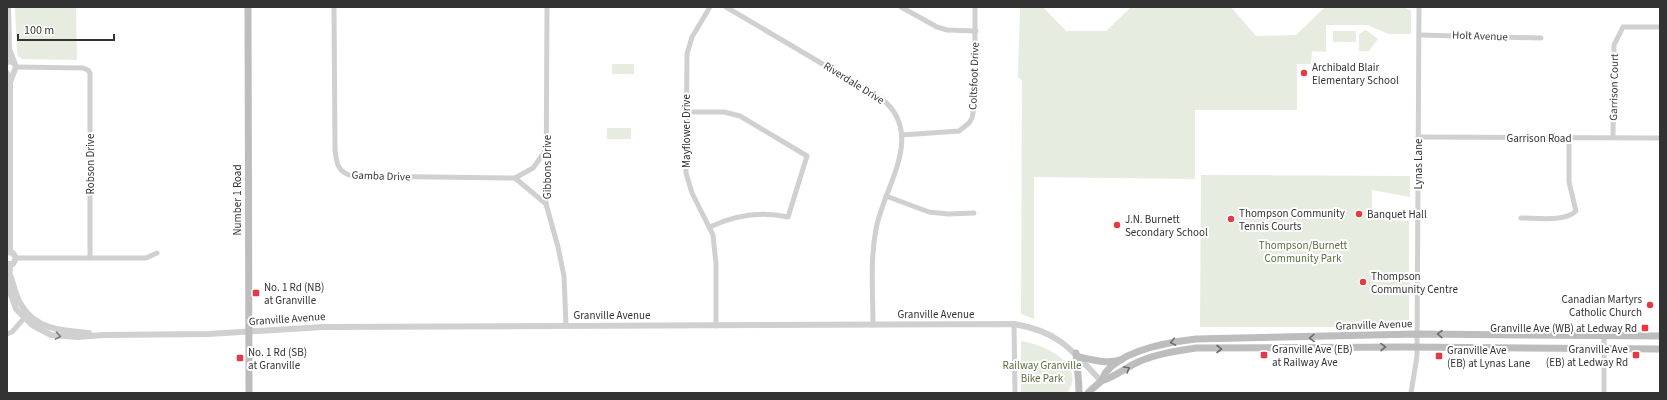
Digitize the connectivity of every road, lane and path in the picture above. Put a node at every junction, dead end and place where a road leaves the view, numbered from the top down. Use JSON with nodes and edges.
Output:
{"nodes":[{"id":1,"x":8,"y":7,"type":"edge"},
{"id":2,"x":248,"y":7,"type":"edge"},
{"id":3,"x":334,"y":7,"type":"edge"},
{"id":4,"x":546,"y":7,"type":"edge"},
{"id":5,"x":710,"y":7,"type":"edge"},
{"id":6,"x":726,"y":7,"type":"edge"},
{"id":7,"x":902,"y":7,"type":"edge"},
{"id":8,"x":975,"y":7,"type":"edge"},
{"id":9,"x":1419,"y":7,"type":"edge"},
{"id":10,"x":1660,"y":27,"type":"edge"},
{"id":11,"x":976,"y":31,"type":"junction"},
{"id":12,"x":1419,"y":35,"type":"junction"},
{"id":13,"x":1541,"y":38,"type":"dead end"},
{"id":14,"x":8,"y":48,"type":"junction"},
{"id":15,"x":7,"y":56,"type":"edge"},
{"id":16,"x":7,"y":62,"type":"edge"},
{"id":17,"x":11,"y":69,"type":"edge"},
{"id":18,"x":686,"y":112,"type":"junction"},
{"id":19,"x":902,"y":135,"type":"junction"},
{"id":20,"x":1613,"y":137,"type":"junction"},
{"id":21,"x":1418,"y":138,"type":"junction"},
{"id":22,"x":1569,"y":138,"type":"junction"},
{"id":23,"x":1660,"y":138,"type":"edge"},
{"id":24,"x":547,"y":147,"type":"junction"},
{"id":25,"x":515,"y":178,"type":"junction"},
{"id":26,"x":886,"y":196,"type":"junction"},
{"id":27,"x":546,"y":204,"type":"junction"},
{"id":28,"x":974,"y":213,"type":"dead end"},
{"id":29,"x":1521,"y":218,"type":"dead end"},
{"id":30,"x":710,"y":227,"type":"junction"},
{"id":31,"x":8,"y":252,"type":"edge"},
{"id":32,"x":157,"y":253,"type":"dead end"},
{"id":33,"x":16,"y":258,"type":"junction"},
{"id":34,"x":90,"y":258,"type":"junction"},
{"id":35,"x":8,"y":264,"type":"edge"},
{"id":36,"x":26,"y":316,"type":"junction"},
{"id":37,"x":1014,"y":324,"type":"junction"},
{"id":38,"x":566,"y":325,"type":"junction"},
{"id":39,"x":873,"y":325,"type":"junction"},
{"id":40,"x":716,"y":326,"type":"junction"},
{"id":41,"x":249,"y":332,"type":"junction"},
{"id":42,"x":7,"y":334,"type":"edge"},
{"id":43,"x":1417,"y":334,"type":"junction"},
{"id":44,"x":1604,"y":336,"type":"junction"},
{"id":45,"x":1660,"y":336,"type":"edge"},
{"id":46,"x":1417,"y":347,"type":"junction"},
{"id":47,"x":1604,"y":349,"type":"junction"},
{"id":48,"x":1660,"y":349,"type":"edge"},
{"id":49,"x":1077,"y":355,"type":"junction"},
{"id":50,"x":1123,"y":360,"type":"junction"},
{"id":51,"x":1101,"y":381,"type":"junction"},
{"id":52,"x":249,"y":393,"type":"edge"},
{"id":53,"x":1015,"y":393,"type":"edge"},
{"id":54,"x":1079,"y":393,"type":"edge"},
{"id":55,"x":1088,"y":393,"type":"edge"},
{"id":56,"x":1411,"y":393,"type":"edge"},
{"id":57,"x":1604,"y":393,"type":"edge"}],
"edges":[{"from":1,"to":14,"type":"street"},
{"from":2,"to":41,"type":"main road","name":"Number 1 Road"},
{"from":3,"to":25,"type":"street","name":"Gamba Drive"},
{"from":4,"to":24,"type":"street","name":"Gibbons Drive"},
{"from":5,"to":18,"type":"street","name":"Mayflower Drive"},
{"from":6,"to":19,"type":"street","name":"Riverdale Drive"},
{"from":7,"to":11,"type":"street"},
{"from":8,"to":11,"type":"street","name":"Coltsfoot Drive"},
{"from":9,"to":12,"type":"street","name":"Lynas Lane"},
{"from":10,"to":20,"type":"street","name":"Garrison Court"},
{"from":11,"to":19,"type":"street","name":"Coltsfoot Drive"},
{"from":12,"to":13,"type":"street","name":"Holt Avenue"},
{"from":12,"to":21,"type":"street","name":"Lynas Lane"},
{"from":14,"to":15,"type":"street"},
{"from":14,"to":17,"type":"street"},
{"from":16,"to":17,"type":"street"},
{"from":17,"to":31,"type":"street"},
{"from":17,"to":34,"type":"street","name":"Robson Drive"},
{"from":18,"to":30,"type":"street","name":"Mayflower Drive"},
{"from":18,"to":30,"type":"street"},
{"from":19,"to":26,"type":"street","name":"Riverdale Drive"},
{"from":20,"to":22,"type":"street","name":"Garrison Road"},
{"from":20,"to":23,"type":"street","name":"Garrison Road"},
{"from":21,"to":22,"type":"street","name":"Garrison Road"},
{"from":21,"to":43,"type":"street","name":"Lynas Lane"},
{"from":22,"to":29,"type":"street"},
{"from":24,"to":25,"type":"street","name":"Gamba Drive"},
{"from":24,"to":27,"type":"street","name":"Gibbons Drive"},
{"from":25,"to":27,"type":"street"},
{"from":26,"to":28,"type":"street"},
{"from":26,"to":39,"type":"street","name":"Riverdale Drive"},
{"from":27,"to":38,"type":"street","name":"Gibbons Drive"},
{"from":30,"to":40,"type":"street","name":"Mayflower Drive"},
{"from":31,"to":33,"type":"street"},
{"from":32,"to":34,"type":"street"},
{"from":33,"to":34,"type":"street"},
{"from":33,"to":35,"type":"street"},
{"from":35,"to":36,"type":"street"},
{"from":36,"to":41,"type":"street","name":"Granville Avenue"},
{"from":36,"to":42,"type":"street"},
{"from":37,"to":39,"type":"street","name":"Granville Avenue"},
{"from":37,"to":49,"type":"street","name":"Granville Avenue"},
{"from":37,"to":53,"type":"street"},
{"from":38,"to":40,"type":"street","name":"Granville Avenue"},
{"from":38,"to":41,"type":"street","name":"Granville Avenue"},
{"from":39,"to":40,"type":"street","name":"Granville Avenue"},
{"from":41,"to":52,"type":"main road","name":"Number 1 Road"},
{"from":44,"to":43,"type":"main road","name":"Granville Avenue","one_way":true},
{"from":43,"to":46,"type":"street","name":"Lynas Lane"},
{"from":43,"to":50,"type":"main road","name":"Granville Avenue","one_way":true},
{"from":44,"to":45,"type":"main road","name":"Granville Avenue"},
{"from":44,"to":47,"type":"street"},
{"from":46,"to":47,"type":"main road","name":"Granville Avenue"},
{"from":51,"to":46,"type":"main road","name":"Granville Avenue","one_way":true},
{"from":46,"to":56,"type":"street","name":"Lynas Lane"},
{"from":47,"to":48,"type":"main road","name":"Granville Avenue"},
{"from":47,"to":57,"type":"street"},
{"from":49,"to":50,"type":"main road"},
{"from":49,"to":51,"type":"street","name":"Granville Avenue"},
{"from":49,"to":54,"type":"main road"},
{"from":50,"to":51,"type":"main road","name":"Granville Avenue"},
{"from":51,"to":55,"type":"main road"}]}
